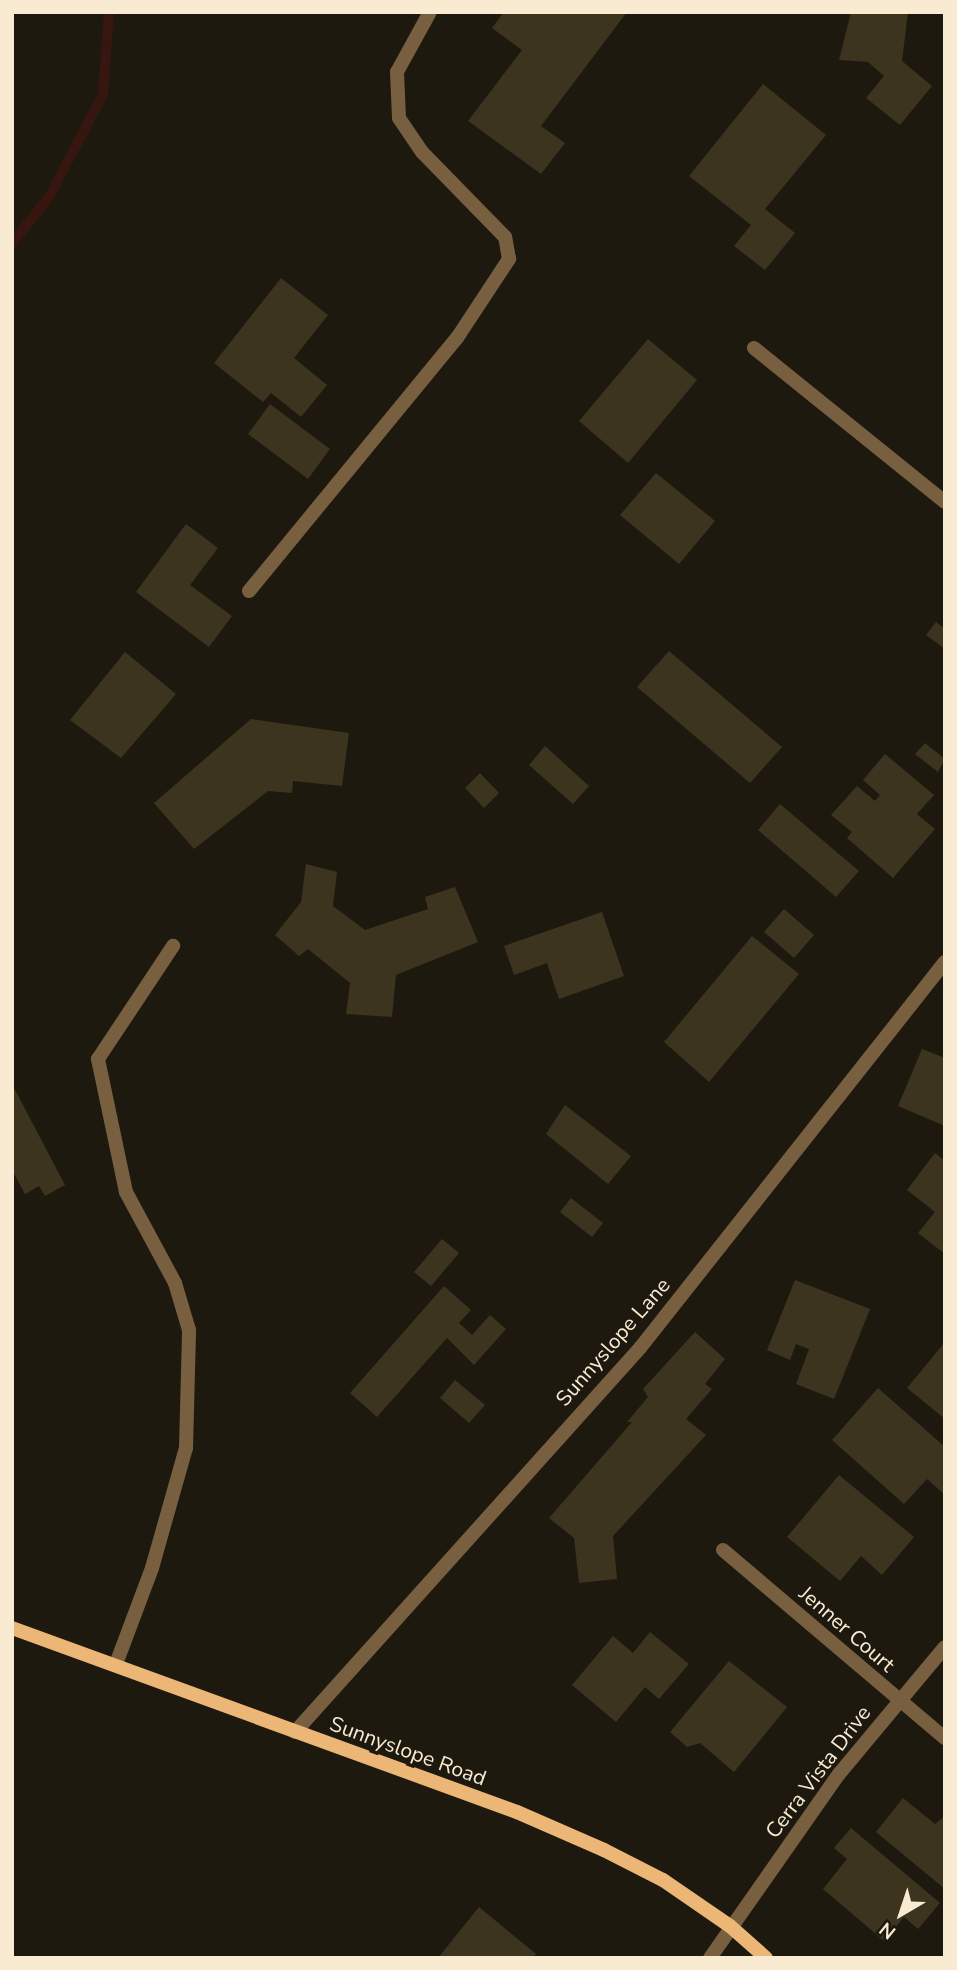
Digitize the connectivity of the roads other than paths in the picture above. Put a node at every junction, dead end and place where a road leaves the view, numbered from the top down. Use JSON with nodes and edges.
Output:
{"nodes":[{"id":1,"x":430,"y":12,"type":"edge"},
{"id":2,"x":754,"y":348,"type":"dead end"},
{"id":3,"x":945,"y":502,"type":"edge"},
{"id":4,"x":249,"y":591,"type":"dead end"},
{"id":5,"x":173,"y":946,"type":"dead end"},
{"id":6,"x":945,"y":962,"type":"edge"},
{"id":7,"x":723,"y":1550,"type":"dead end"},
{"id":8,"x":12,"y":1628,"type":"edge"},
{"id":9,"x":945,"y":1647,"type":"edge"},
{"id":10,"x":116,"y":1664,"type":"junction"},
{"id":11,"x":899,"y":1700,"type":"junction"},
{"id":12,"x":295,"y":1732,"type":"junction"},
{"id":13,"x":945,"y":1738,"type":"edge"},
{"id":14,"x":730,"y":1926,"type":"junction"},
{"id":15,"x":710,"y":1958,"type":"edge"},
{"id":16,"x":766,"y":1958,"type":"edge"}],
"edges":[{"from":1,"to":4,"type":"street"},
{"from":2,"to":3,"type":"street"},
{"from":5,"to":10,"type":"street"},
{"from":6,"to":12,"type":"street","name":"Sunnyslope Lane"},
{"from":7,"to":11,"type":"street","name":"Jenner Court"},
{"from":8,"to":10,"type":"street","name":"Sunnyslope Road"},
{"from":9,"to":11,"type":"street","name":"Cerra Vista Drive"},
{"from":10,"to":12,"type":"street","name":"Sunnyslope Road"},
{"from":11,"to":13,"type":"street","name":"Jenner Court"},
{"from":11,"to":14,"type":"street","name":"Cerra Vista Drive"},
{"from":12,"to":14,"type":"street","name":"Sunnyslope Road"},
{"from":14,"to":15,"type":"street","name":"Cerra Vista Drive"},
{"from":14,"to":16,"type":"street","name":"Sunnyslope Road"}]}
